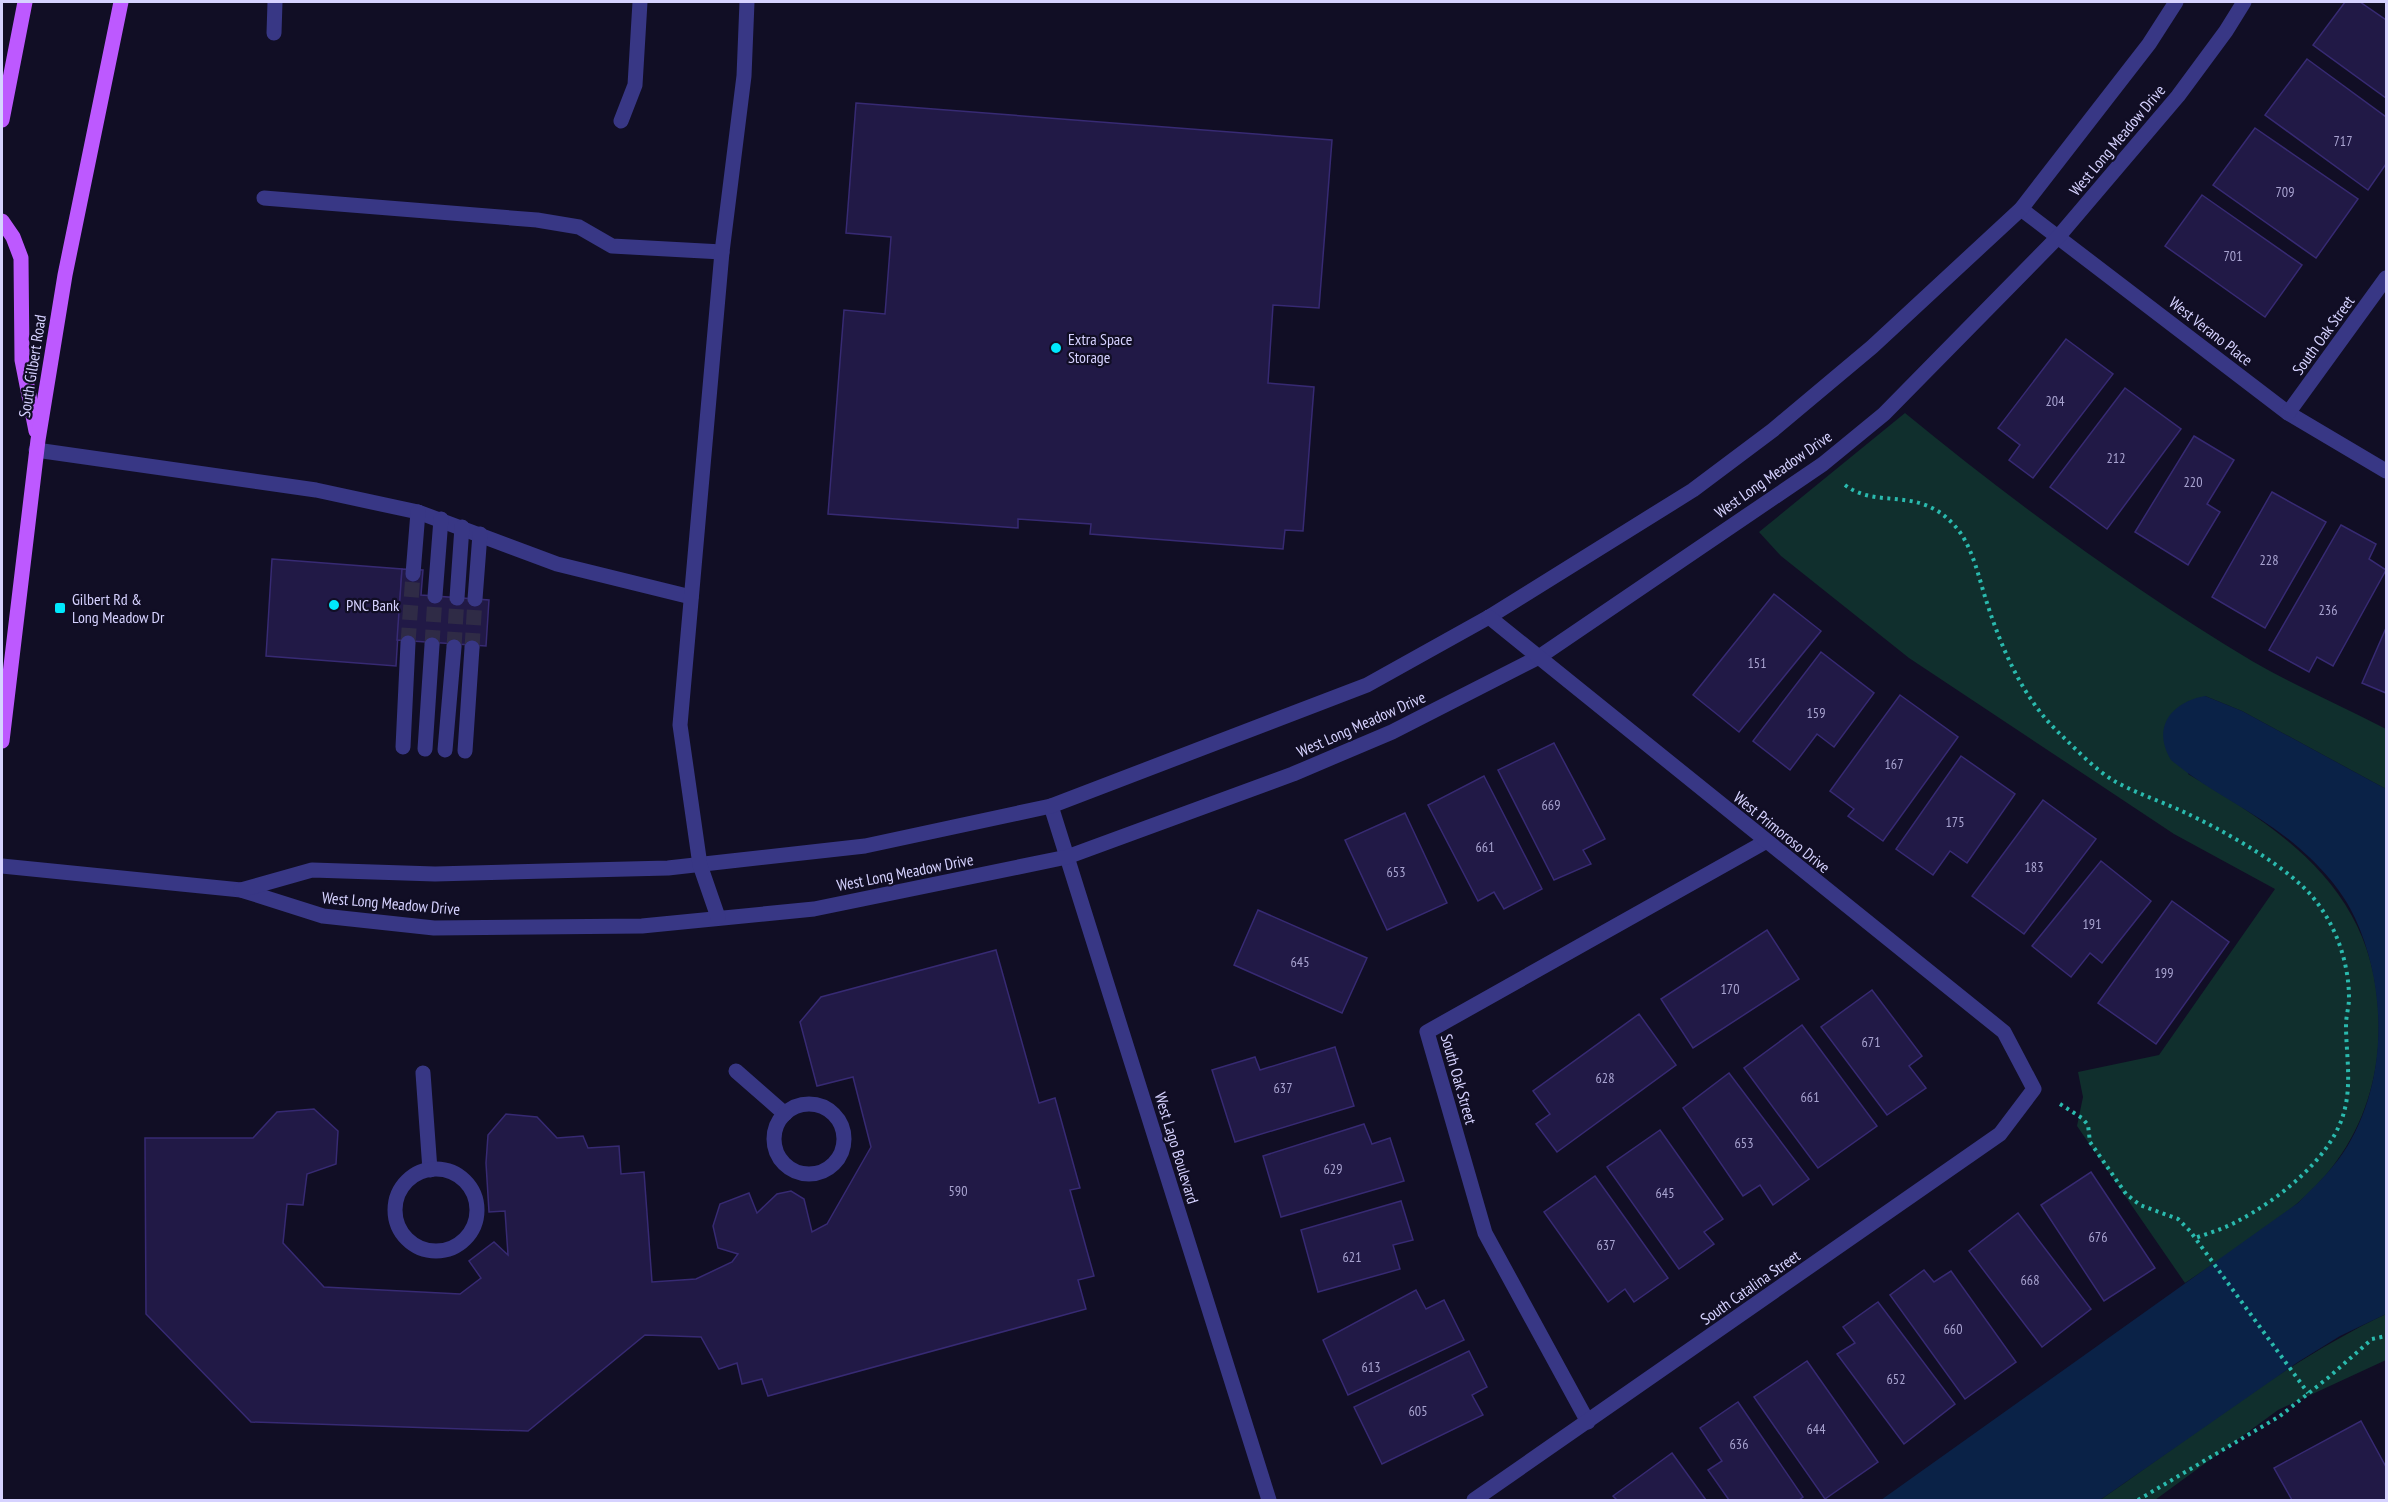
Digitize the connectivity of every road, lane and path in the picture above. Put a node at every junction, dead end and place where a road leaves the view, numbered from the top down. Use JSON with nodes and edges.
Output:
{"nodes":[{"id":1,"x":25,"y":2,"type":"edge"},
{"id":2,"x":121,"y":2,"type":"edge"},
{"id":3,"x":275,"y":2,"type":"edge"},
{"id":4,"x":640,"y":2,"type":"edge"},
{"id":5,"x":747,"y":2,"type":"edge"},
{"id":6,"x":2176,"y":2,"type":"edge"},
{"id":7,"x":2244,"y":2,"type":"edge"},
{"id":8,"x":274,"y":33,"type":"dead end"},
{"id":9,"x":2,"y":120,"type":"edge"},
{"id":10,"x":621,"y":121,"type":"dead end"},
{"id":11,"x":264,"y":198,"type":"dead end"},
{"id":12,"x":2021,"y":210,"type":"junction"},
{"id":13,"x":2,"y":221,"type":"edge"},
{"id":14,"x":2059,"y":236,"type":"junction"},
{"id":15,"x":722,"y":252,"type":"junction"},
{"id":16,"x":2386,"y":278,"type":"edge"},
{"id":17,"x":2288,"y":413,"type":"junction"},
{"id":18,"x":37,"y":445,"type":"junction"},
{"id":19,"x":1823,"y":464,"type":"junction"},
{"id":20,"x":2386,"y":471,"type":"edge"},
{"id":21,"x":418,"y":512,"type":"junction"},
{"id":22,"x":441,"y":519,"type":"junction"},
{"id":23,"x":462,"y":528,"type":"junction"},
{"id":24,"x":480,"y":534,"type":"junction"},
{"id":25,"x":413,"y":574,"type":"tunnel mouth"},
{"id":26,"x":435,"y":596,"type":"tunnel mouth"},
{"id":27,"x":691,"y":597,"type":"junction"},
{"id":28,"x":457,"y":598,"type":"tunnel mouth"},
{"id":29,"x":475,"y":599,"type":"tunnel mouth"},
{"id":30,"x":1488,"y":617,"type":"junction"},
{"id":31,"x":408,"y":643,"type":"tunnel mouth"},
{"id":32,"x":432,"y":645,"type":"tunnel mouth"},
{"id":33,"x":454,"y":647,"type":"tunnel mouth"},
{"id":34,"x":472,"y":648,"type":"tunnel mouth"},
{"id":35,"x":1539,"y":657,"type":"junction"},
{"id":36,"x":2,"y":741,"type":"edge"},
{"id":37,"x":403,"y":747,"type":"dead end"},
{"id":38,"x":425,"y":749,"type":"dead end"},
{"id":39,"x":445,"y":750,"type":"dead end"},
{"id":40,"x":465,"y":751,"type":"dead end"},
{"id":41,"x":1051,"y":806,"type":"junction"},
{"id":42,"x":1765,"y":842,"type":"junction"},
{"id":43,"x":1067,"y":857,"type":"junction"},
{"id":44,"x":699,"y":865,"type":"junction"},
{"id":45,"x":2,"y":866,"type":"edge"},
{"id":46,"x":242,"y":891,"type":"junction"},
{"id":47,"x":718,"y":917,"type":"junction"},
{"id":48,"x":736,"y":1071,"type":"dead end"},
{"id":49,"x":423,"y":1073,"type":"dead end"},
{"id":50,"x":2034,"y":1089,"type":"junction"},
{"id":51,"x":785,"y":1114,"type":"junction"},
{"id":52,"x":430,"y":1170,"type":"junction"},
{"id":53,"x":2195,"y":1238,"type":"junction"},
{"id":54,"x":2386,"y":1336,"type":"edge"},
{"id":55,"x":2308,"y":1393,"type":"junction"},
{"id":56,"x":1588,"y":1422,"type":"junction"},
{"id":57,"x":1269,"y":1500,"type":"edge"},
{"id":58,"x":1474,"y":1500,"type":"edge"},
{"id":59,"x":2138,"y":1500,"type":"edge"}],
"edges":[{"from":1,"to":9,"type":"main road"},
{"from":2,"to":18,"type":"main road","name":"South Gilbert Road"},
{"from":3,"to":8,"type":"street"},
{"from":4,"to":10,"type":"street"},
{"from":5,"to":15,"type":"street"},
{"from":6,"to":12,"type":"street","name":"West Long Meadow Drive"},
{"from":7,"to":14,"type":"street","name":"West Long Meadow Drive"},
{"from":11,"to":15,"type":"street"},
{"from":12,"to":14,"type":"street","name":"West Verano Place"},
{"from":12,"to":30,"type":"street","name":"West Long Meadow Drive"},
{"from":13,"to":18,"type":"main road"},
{"from":14,"to":17,"type":"street","name":"West Verano Place"},
{"from":14,"to":19,"type":"street","name":"West Long Meadow Drive"},
{"from":15,"to":27,"type":"street"},
{"from":16,"to":17,"type":"street","name":"South Oak Street"},
{"from":17,"to":20,"type":"street","name":"West Verano Place"},
{"from":18,"to":21,"type":"street"},
{"from":18,"to":36,"type":"main road","name":"South Gilbert Road"},
{"from":19,"to":35,"type":"street","name":"West Long Meadow Drive"},
{"from":19,"to":53,"type":"path"},
{"from":21,"to":22,"type":"street"},
{"from":21,"to":25,"type":"street"},
{"from":22,"to":23,"type":"street"},
{"from":22,"to":26,"type":"street"},
{"from":23,"to":24,"type":"street"},
{"from":23,"to":28,"type":"street"},
{"from":24,"to":27,"type":"street"},
{"from":24,"to":29,"type":"street"},
{"from":27,"to":44,"type":"street"},
{"from":30,"to":35,"type":"street","name":"West Primoroso Drive"},
{"from":30,"to":41,"type":"street","name":"West Long Meadow Drive"},
{"from":31,"to":37,"type":"street"},
{"from":32,"to":38,"type":"street"},
{"from":33,"to":39,"type":"street"},
{"from":34,"to":40,"type":"street"},
{"from":35,"to":42,"type":"street","name":"West Primoroso Drive"},
{"from":35,"to":43,"type":"street","name":"West Long Meadow Drive"},
{"from":41,"to":43,"type":"street","name":"West Lago Boulevard"},
{"from":41,"to":44,"type":"street","name":"West Long Meadow Drive"},
{"from":42,"to":50,"type":"street","name":"West Primoroso Drive"},
{"from":42,"to":56,"type":"street","name":"South Oak Street"},
{"from":43,"to":47,"type":"street","name":"West Long Meadow Drive"},
{"from":43,"to":57,"type":"street","name":"West Lago Boulevard"},
{"from":44,"to":46,"type":"street","name":"West Long Meadow Drive"},
{"from":44,"to":47,"type":"street"},
{"from":45,"to":46,"type":"street","name":"West Long Meadow Drive"},
{"from":46,"to":47,"type":"street","name":"West Long Meadow Drive"},
{"from":48,"to":51,"type":"street"},
{"from":49,"to":52,"type":"street"},
{"from":50,"to":53,"type":"path"},
{"from":50,"to":56,"type":"street","name":"South Catalina Street"},
{"from":51,"to":51,"type":"street"},
{"from":52,"to":52,"type":"street"},
{"from":53,"to":55,"type":"path"},
{"from":54,"to":55,"type":"path"},
{"from":55,"to":59,"type":"path"},
{"from":56,"to":58,"type":"street","name":"South Catalina Street"}]}
